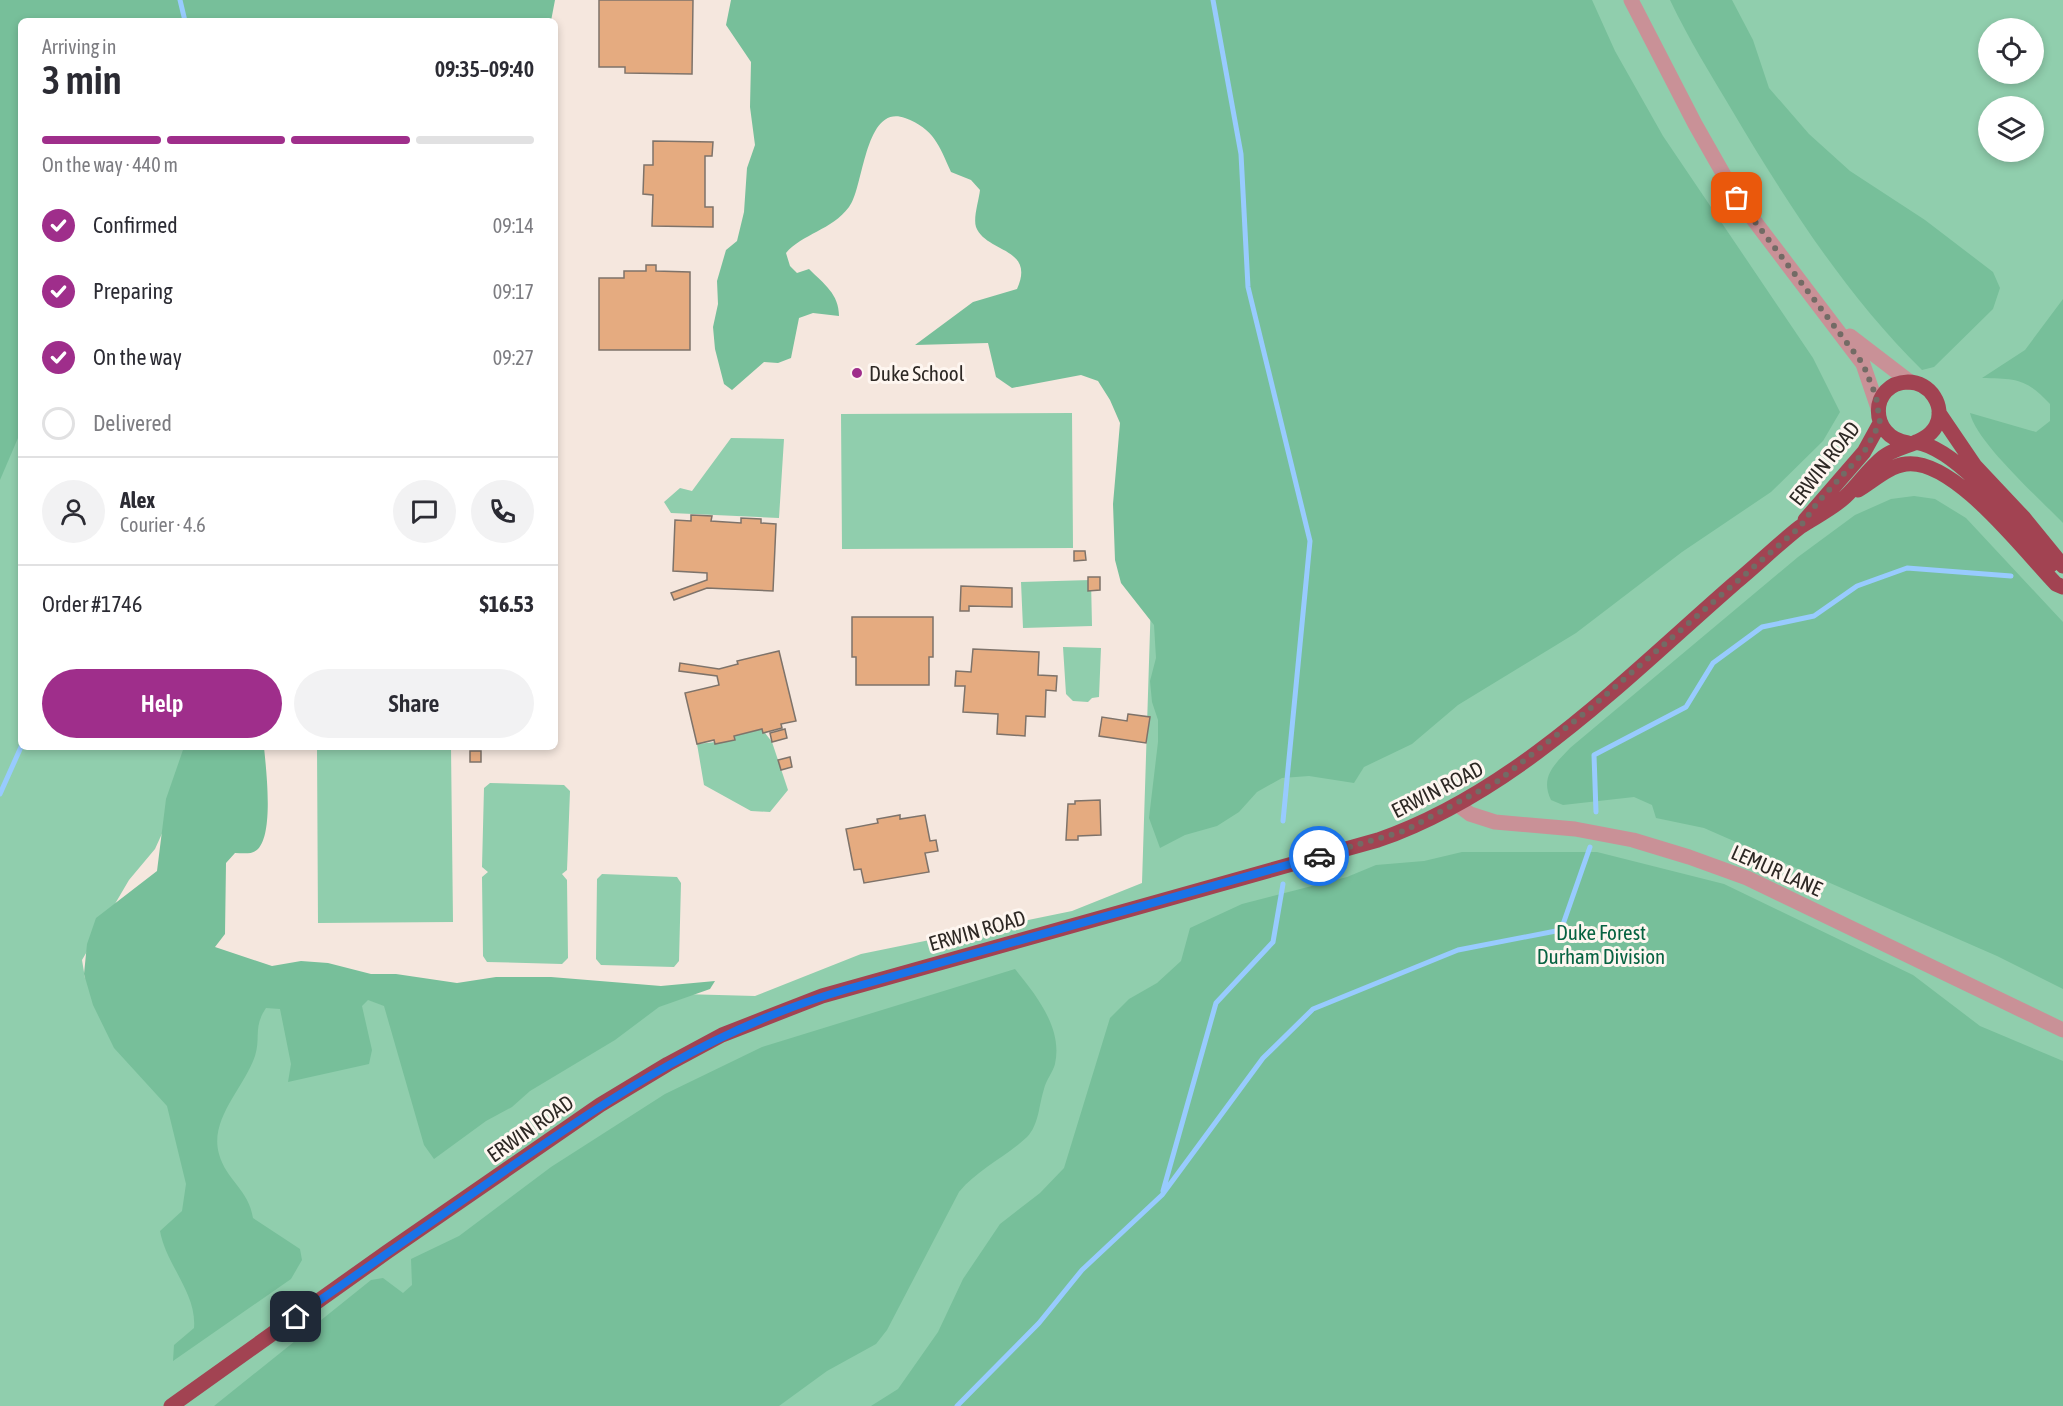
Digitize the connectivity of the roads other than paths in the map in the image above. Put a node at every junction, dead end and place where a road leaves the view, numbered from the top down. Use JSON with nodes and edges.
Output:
{"nodes":[{"id":1,"x":1631,"y":0,"type":"edge"},
{"id":2,"x":1834,"y":322,"type":"junction"},
{"id":3,"x":1910,"y":382,"type":"junction"},
{"id":4,"x":1939,"y":413,"type":"junction"},
{"id":5,"x":1879,"y":416,"type":"junction"},
{"id":6,"x":1912,"y":443,"type":"junction"},
{"id":7,"x":1845,"y":497,"type":"junction"},
{"id":8,"x":1800,"y":527,"type":"junction"},
{"id":9,"x":2063,"y":566,"type":"edge"},
{"id":10,"x":2063,"y":578,"type":"edge"},
{"id":11,"x":2063,"y":587,"type":"edge"},
{"id":12,"x":1458,"y":805,"type":"junction"},
{"id":13,"x":2063,"y":1030,"type":"edge"},
{"id":14,"x":171,"y":1406,"type":"edge"}],
"edges":[{"from":1,"to":2,"type":"street"},
{"from":2,"to":3,"type":"street"},
{"from":2,"to":5,"type":"street"},
{"from":3,"to":4,"type":"main road"},
{"from":3,"to":5,"type":"main road"},
{"from":4,"to":6,"type":"main road"},
{"from":4,"to":9,"type":"main road"},
{"from":5,"to":6,"type":"main road"},
{"from":5,"to":8,"type":"main road","name":"ERWIN ROAD"},
{"from":6,"to":7,"type":"main road","name":"ERWIN ROAD"},
{"from":6,"to":10,"type":"main road"},
{"from":7,"to":8,"type":"main road","name":"ERWIN ROAD"},
{"from":7,"to":11,"type":"main road"},
{"from":8,"to":12,"type":"main road","name":"ERWIN ROAD"},
{"from":12,"to":13,"type":"street","name":"LEMUR LANE"},
{"from":12,"to":14,"type":"main road","name":"ERWIN ROAD"}]}
